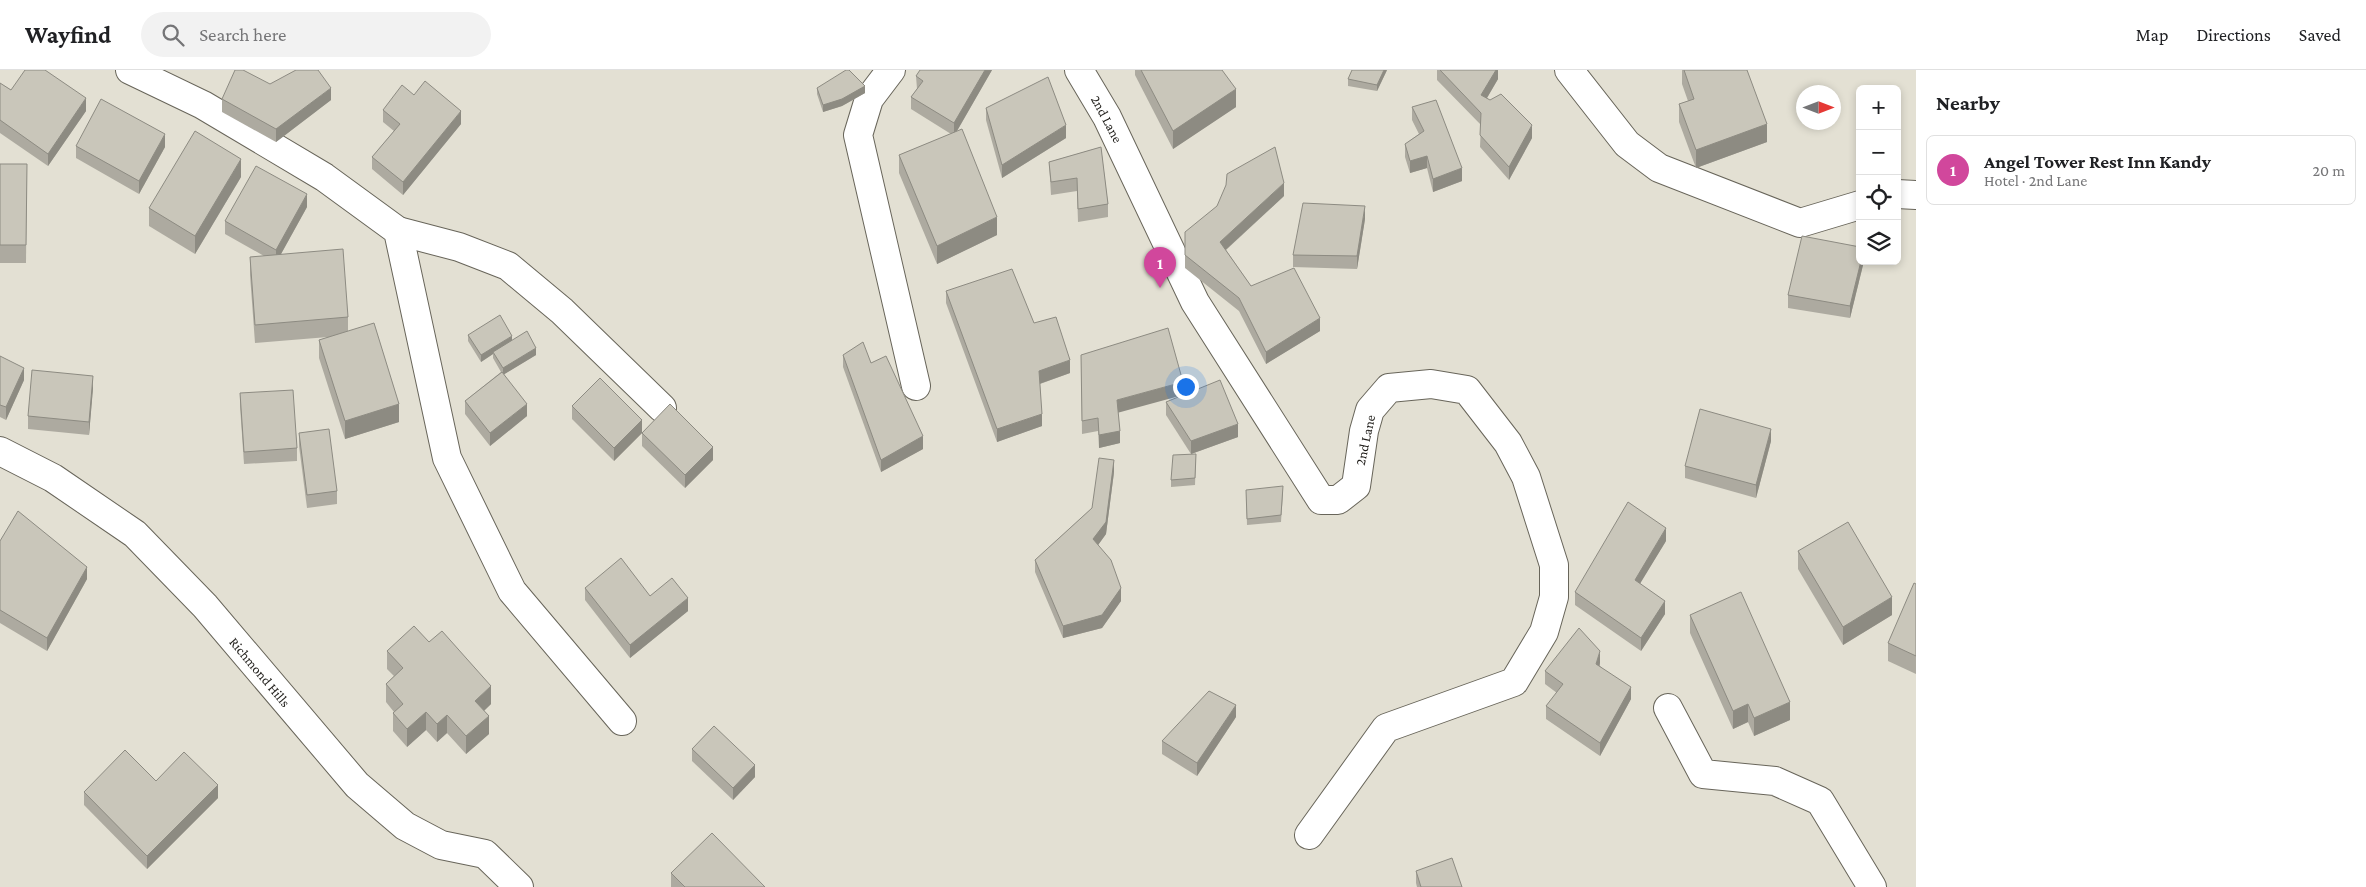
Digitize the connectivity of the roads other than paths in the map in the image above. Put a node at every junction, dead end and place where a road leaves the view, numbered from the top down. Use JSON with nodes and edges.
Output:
{"nodes":[{"id":1,"x":130,"y":70,"type":"edge"},
{"id":2,"x":891,"y":70,"type":"edge"},
{"id":3,"x":1080,"y":70,"type":"edge"},
{"id":4,"x":1569,"y":70,"type":"edge"},
{"id":5,"x":1901,"y":194,"type":"edge"},
{"id":6,"x":1916,"y":195,"type":"edge"},
{"id":7,"x":1856,"y":206,"type":"edge"},
{"id":8,"x":398,"y":231,"type":"junction"},
{"id":9,"x":916,"y":386,"type":"dead end"},
{"id":10,"x":662,"y":408,"type":"dead end"},
{"id":11,"x":0,"y":450,"type":"edge"},
{"id":12,"x":1668,"y":708,"type":"dead end"},
{"id":13,"x":622,"y":721,"type":"dead end"},
{"id":14,"x":1309,"y":835,"type":"dead end"},
{"id":15,"x":519,"y":887,"type":"edge"},
{"id":16,"x":1872,"y":887,"type":"edge"}],
"edges":[{"from":1,"to":8,"type":"street"},
{"from":2,"to":9,"type":"street"},
{"from":3,"to":14,"type":"street","name":"2nd Lane"},
{"from":4,"to":7,"type":"street"},
{"from":5,"to":6,"type":"street"},
{"from":8,"to":10,"type":"street"},
{"from":8,"to":13,"type":"street"},
{"from":11,"to":15,"type":"street","name":"Richmond Hills"},
{"from":12,"to":16,"type":"street"}]}
